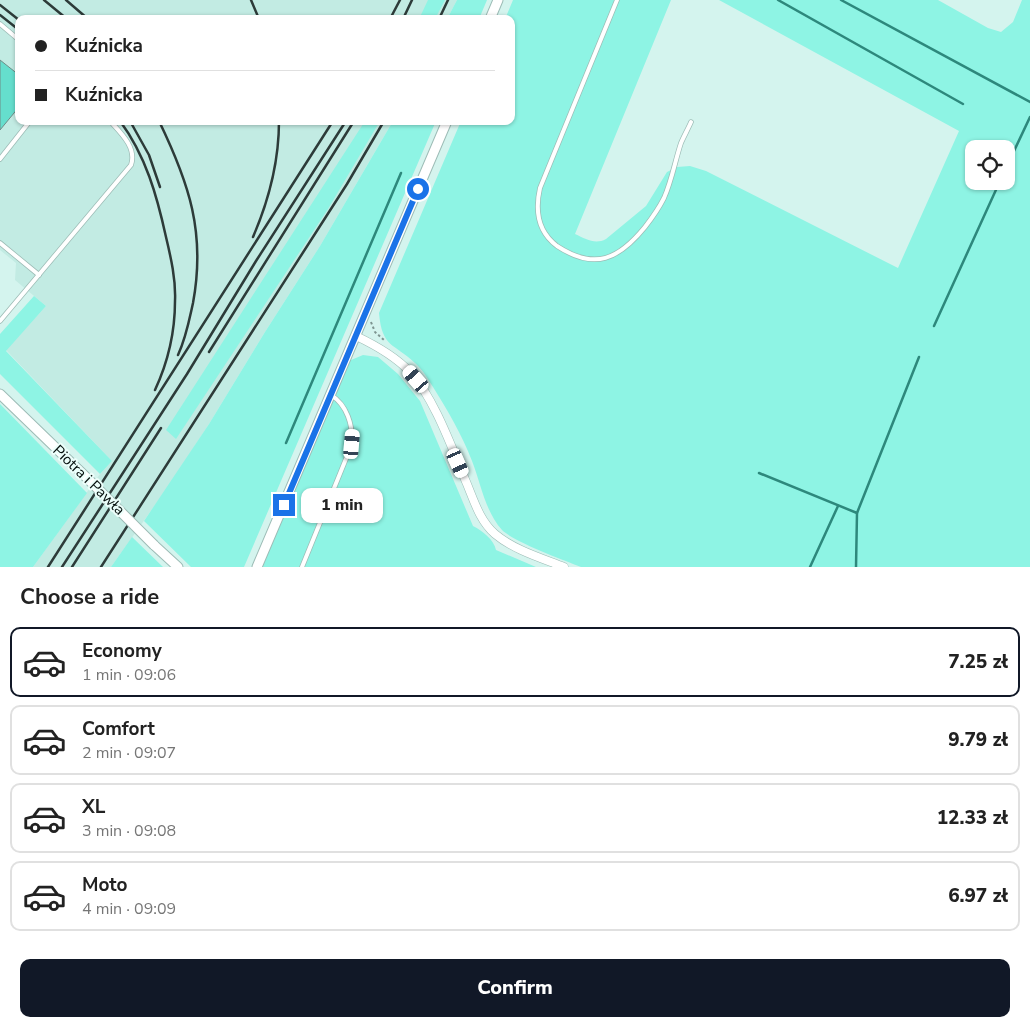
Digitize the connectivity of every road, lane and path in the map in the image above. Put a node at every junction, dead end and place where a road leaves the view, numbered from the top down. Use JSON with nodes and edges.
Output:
{"nodes":[{"id":1,"x":498,"y":0,"type":"edge"},
{"id":2,"x":617,"y":0,"type":"edge"},
{"id":3,"x":492,"y":15,"type":"edge"},
{"id":4,"x":0,"y":24,"type":"edge"},
{"id":5,"x":15,"y":37,"type":"edge"},
{"id":6,"x":691,"y":122,"type":"dead end"},
{"id":7,"x":27,"y":125,"type":"edge"},
{"id":8,"x":114,"y":125,"type":"edge"},
{"id":9,"x":445,"y":125,"type":"edge"},
{"id":10,"x":0,"y":158,"type":"edge"},
{"id":11,"x":0,"y":243,"type":"edge"},
{"id":12,"x":39,"y":275,"type":"junction"},
{"id":13,"x":0,"y":321,"type":"edge"},
{"id":14,"x":356,"y":336,"type":"junction"},
{"id":15,"x":0,"y":394,"type":"edge"},
{"id":16,"x":330,"y":395,"type":"junction"},
{"id":17,"x":178,"y":567,"type":"edge"},
{"id":18,"x":258,"y":567,"type":"edge"},
{"id":19,"x":302,"y":567,"type":"edge"},
{"id":20,"x":564,"y":567,"type":"edge"}],
"edges":[{"from":1,"to":3,"type":"street"},
{"from":2,"to":6,"type":"lane"},
{"from":4,"to":5,"type":"lane"},
{"from":7,"to":10,"type":"lane"},
{"from":8,"to":12,"type":"lane"},
{"from":9,"to":14,"type":"street"},
{"from":11,"to":12,"type":"lane"},
{"from":12,"to":13,"type":"lane"},
{"from":14,"to":16,"type":"street"},
{"from":14,"to":20,"type":"street"},
{"from":15,"to":17,"type":"street","name":"Piotra i Pawła","bridge":true},
{"from":16,"to":18,"type":"street"},
{"from":16,"to":19,"type":"lane"}]}
